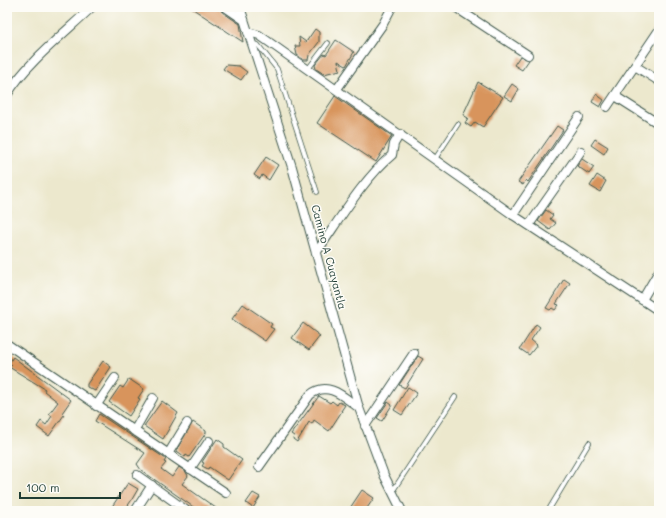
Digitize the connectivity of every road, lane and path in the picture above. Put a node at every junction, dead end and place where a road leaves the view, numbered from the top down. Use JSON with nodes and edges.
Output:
{"nodes":[{"id":1,"x":92,"y":7,"type":"edge"},
{"id":2,"x":225,"y":7,"type":"edge"},
{"id":3,"x":240,"y":7,"type":"edge"},
{"id":4,"x":392,"y":7,"type":"edge"},
{"id":5,"x":455,"y":7,"type":"edge"},
{"id":6,"x":244,"y":20,"type":"junction"},
{"id":7,"x":659,"y":30,"type":"edge"},
{"id":8,"x":248,"y":32,"type":"junction"},
{"id":9,"x":328,"y":43,"type":"dead end"},
{"id":10,"x":253,"y":44,"type":"junction"},
{"id":11,"x":528,"y":55,"type":"dead end"},
{"id":12,"x":635,"y":66,"type":"junction"},
{"id":13,"x":308,"y":69,"type":"junction"},
{"id":14,"x":659,"y":81,"type":"edge"},
{"id":15,"x":337,"y":89,"type":"junction"},
{"id":16,"x":7,"y":95,"type":"edge"},
{"id":17,"x":615,"y":96,"type":"junction"},
{"id":18,"x":607,"y":107,"type":"dead end"},
{"id":19,"x":579,"y":117,"type":"dead end"},
{"id":20,"x":458,"y":124,"type":"dead end"},
{"id":21,"x":659,"y":124,"type":"edge"},
{"id":22,"x":400,"y":134,"type":"junction"},
{"id":23,"x":581,"y":151,"type":"dead end"},
{"id":24,"x":435,"y":159,"type":"junction"},
{"id":25,"x":317,"y":192,"type":"dead end"},
{"id":26,"x":513,"y":215,"type":"junction"},
{"id":27,"x":529,"y":225,"type":"junction"},
{"id":28,"x":316,"y":252,"type":"junction"},
{"id":29,"x":659,"y":271,"type":"edge"},
{"id":30,"x":642,"y":300,"type":"junction"},
{"id":31,"x":659,"y":311,"type":"edge"},
{"id":32,"x":7,"y":344,"type":"edge"},
{"id":33,"x":414,"y":353,"type":"dead end"},
{"id":34,"x":115,"y":378,"type":"dead end"},
{"id":35,"x":455,"y":397,"type":"dead end"},
{"id":36,"x":153,"y":398,"type":"dead end"},
{"id":37,"x":96,"y":406,"type":"junction"},
{"id":38,"x":359,"y":408,"type":"junction"},
{"id":39,"x":187,"y":423,"type":"dead end"},
{"id":40,"x":365,"y":426,"type":"junction"},
{"id":41,"x":134,"y":431,"type":"junction"},
{"id":42,"x":209,"y":440,"type":"dead end"},
{"id":43,"x":589,"y":443,"type":"dead end"},
{"id":44,"x":168,"y":454,"type":"junction"},
{"id":45,"x":260,"y":467,"type":"dead end"},
{"id":46,"x":190,"y":469,"type":"junction"},
{"id":47,"x":137,"y":475,"type":"dead end"},
{"id":48,"x":152,"y":485,"type":"junction"},
{"id":49,"x":226,"y":493,"type":"dead end"},
{"id":50,"x":392,"y":493,"type":"junction"},
{"id":51,"x":135,"y":511,"type":"edge"},
{"id":52,"x":187,"y":511,"type":"edge"},
{"id":53,"x":402,"y":511,"type":"edge"},
{"id":54,"x":548,"y":511,"type":"edge"}],
"edges":[{"from":1,"to":16,"type":"street"},
{"from":2,"to":6,"type":"street"},
{"from":3,"to":6,"type":"street","name":"Camino A Cuayantla"},
{"from":4,"to":15,"type":"street"},
{"from":5,"to":11,"type":"street"},
{"from":6,"to":8,"type":"street","name":"Camino A Cuayantla"},
{"from":7,"to":12,"type":"street"},
{"from":8,"to":10,"type":"street","name":"Camino A Cuayantla"},
{"from":8,"to":13,"type":"street"},
{"from":9,"to":13,"type":"lane"},
{"from":10,"to":25,"type":"lane"},
{"from":10,"to":28,"type":"street","name":"Camino A Cuayantla"},
{"from":12,"to":14,"type":"street"},
{"from":12,"to":17,"type":"street"},
{"from":13,"to":15,"type":"street"},
{"from":15,"to":22,"type":"street"},
{"from":17,"to":18,"type":"street"},
{"from":17,"to":21,"type":"street"},
{"from":19,"to":26,"type":"street"},
{"from":20,"to":24,"type":"lane"},
{"from":22,"to":24,"type":"street"},
{"from":22,"to":28,"type":"street"},
{"from":23,"to":27,"type":"street"},
{"from":24,"to":26,"type":"street"},
{"from":26,"to":27,"type":"street"},
{"from":27,"to":30,"type":"street"},
{"from":28,"to":38,"type":"street","name":"Camino A Cuayantla"},
{"from":29,"to":30,"type":"street"},
{"from":30,"to":31,"type":"street"},
{"from":32,"to":37,"type":"street"},
{"from":33,"to":40,"type":"street"},
{"from":34,"to":37,"type":"street"},
{"from":35,"to":50,"type":"lane"},
{"from":36,"to":41,"type":"street"},
{"from":37,"to":41,"type":"street"},
{"from":38,"to":40,"type":"street","name":"Camino A Cuayantla"},
{"from":38,"to":45,"type":"street"},
{"from":39,"to":44,"type":"street"},
{"from":40,"to":50,"type":"street","name":"Camino A Cuayantla"},
{"from":41,"to":44,"type":"street"},
{"from":42,"to":46,"type":"street"},
{"from":43,"to":54,"type":"lane"},
{"from":44,"to":46,"type":"street"},
{"from":46,"to":49,"type":"street"},
{"from":47,"to":48,"type":"street"},
{"from":48,"to":51,"type":"street"},
{"from":48,"to":52,"type":"street"},
{"from":50,"to":53,"type":"street","name":"Camino A Cuayantla"}]}
